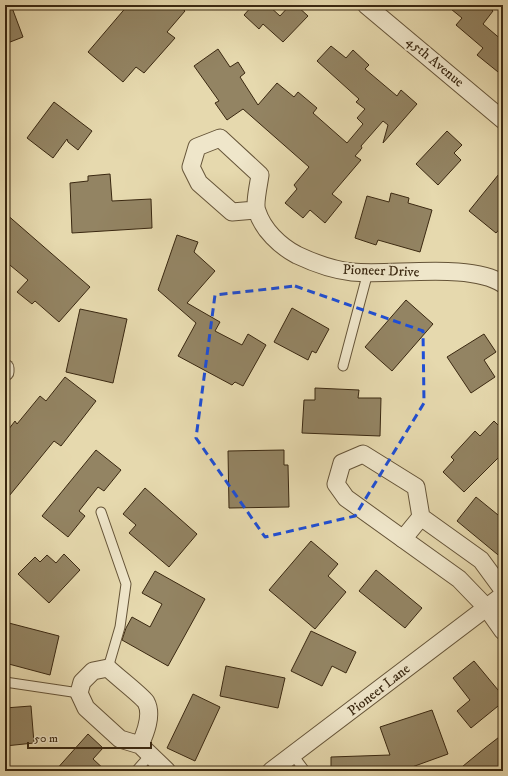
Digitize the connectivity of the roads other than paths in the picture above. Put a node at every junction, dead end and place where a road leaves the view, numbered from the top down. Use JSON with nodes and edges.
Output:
{"nodes":[{"id":1,"x":366,"y":5,"type":"edge"},
{"id":2,"x":503,"y":120,"type":"edge"},
{"id":3,"x":256,"y":210,"type":"junction"},
{"id":4,"x":368,"y":272,"type":"junction"},
{"id":5,"x":503,"y":284,"type":"edge"},
{"id":6,"x":343,"y":366,"type":"dead end"},
{"id":7,"x":5,"y":368,"type":"edge"},
{"id":8,"x":5,"y":372,"type":"edge"},
{"id":9,"x":101,"y":512,"type":"dead end"},
{"id":10,"x":421,"y":517,"type":"junction"},
{"id":11,"x":403,"y":539,"type":"junction"},
{"id":12,"x":503,"y":590,"type":"edge"},
{"id":13,"x":503,"y":595,"type":"edge"},
{"id":14,"x":486,"y":607,"type":"junction"},
{"id":15,"x":503,"y":631,"type":"edge"},
{"id":16,"x":108,"y":668,"type":"junction"},
{"id":17,"x":5,"y":682,"type":"edge"},
{"id":18,"x":79,"y":693,"type":"junction"},
{"id":19,"x":145,"y":750,"type":"junction"},
{"id":20,"x":293,"y":755,"type":"junction"},
{"id":21,"x":136,"y":771,"type":"edge"},
{"id":22,"x":167,"y":771,"type":"edge"},
{"id":23,"x":271,"y":771,"type":"edge"},
{"id":24,"x":305,"y":771,"type":"edge"}],
"edges":[{"from":1,"to":2,"type":"street","name":"45th Avenue"},
{"from":3,"to":3,"type":"street"},
{"from":3,"to":4,"type":"street","name":"Pioneer Drive"},
{"from":4,"to":5,"type":"street","name":"Pioneer Drive"},
{"from":4,"to":6,"type":"lane"},
{"from":7,"to":8,"type":"street"},
{"from":9,"to":16,"type":"lane"},
{"from":10,"to":11,"type":"street"},
{"from":10,"to":11,"type":"street"},
{"from":10,"to":12,"type":"street"},
{"from":11,"to":14,"type":"street"},
{"from":13,"to":14,"type":"street"},
{"from":14,"to":15,"type":"street"},
{"from":14,"to":20,"type":"street","name":"Pioneer Lane"},
{"from":16,"to":18,"type":"street"},
{"from":16,"to":19,"type":"street"},
{"from":17,"to":18,"type":"lane"},
{"from":18,"to":19,"type":"street"},
{"from":19,"to":21,"type":"lane"},
{"from":19,"to":22,"type":"street"},
{"from":20,"to":23,"type":"street","name":"Pioneer Lane"},
{"from":20,"to":24,"type":"lane"}]}
